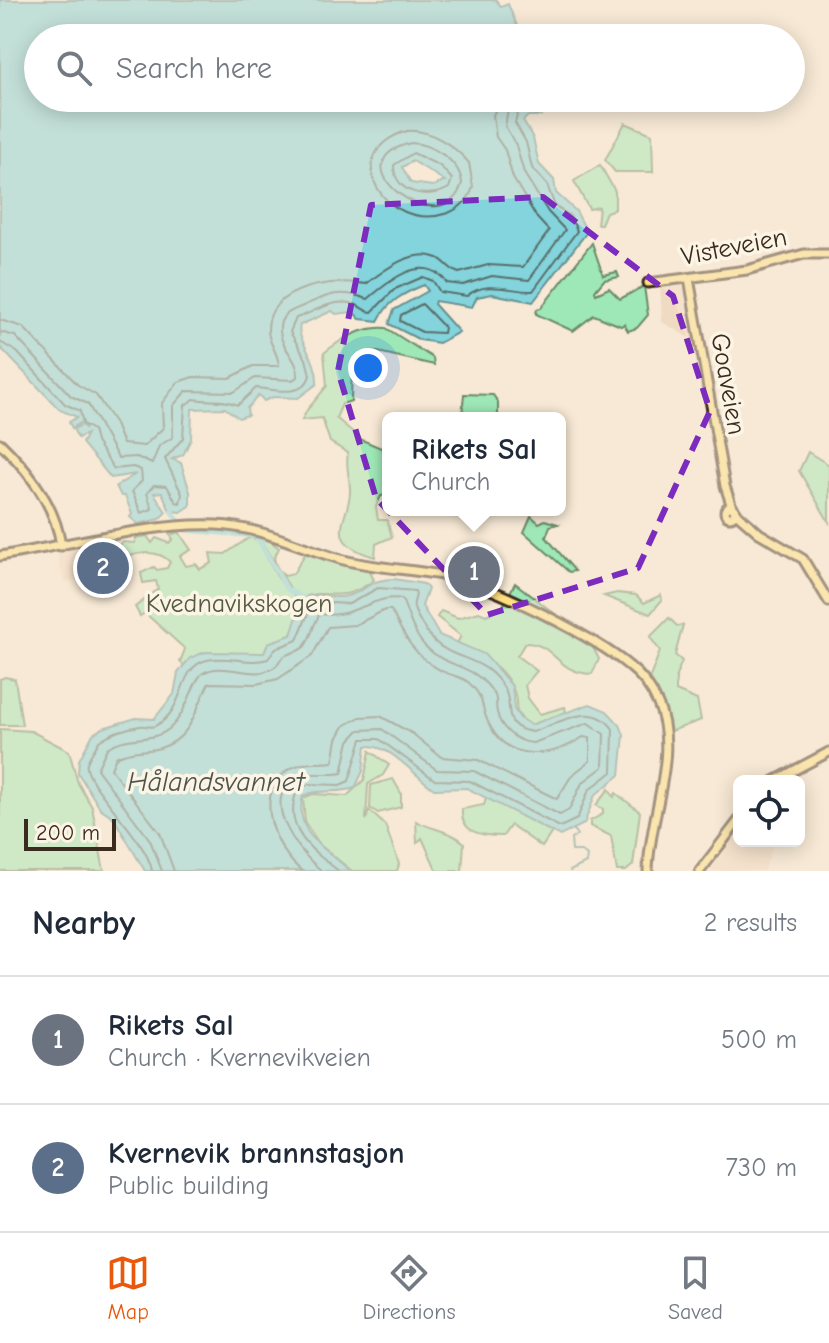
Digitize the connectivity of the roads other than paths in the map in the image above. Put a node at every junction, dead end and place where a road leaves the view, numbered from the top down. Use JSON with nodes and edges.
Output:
{"nodes":[{"id":1,"x":829,"y":254,"type":"edge"},
{"id":2,"x":689,"y":278,"type":"junction"},
{"id":3,"x":648,"y":283,"type":"dead end"},
{"id":4,"x":0,"y":443,"type":"edge"},
{"id":5,"x":61,"y":546,"type":"junction"},
{"id":6,"x":0,"y":556,"type":"edge"},
{"id":7,"x":829,"y":602,"type":"edge"},
{"id":8,"x":829,"y":752,"type":"edge"},
{"id":9,"x":785,"y":775,"type":"edge"},
{"id":10,"x":733,"y":828,"type":"edge"},
{"id":11,"x":648,"y":871,"type":"edge"},
{"id":12,"x":700,"y":871,"type":"edge"}],
"edges":[{"from":1,"to":2,"type":"main road","name":"Visteveien"},
{"from":2,"to":3,"type":"main road","name":"Visteveien"},
{"from":2,"to":7,"type":"main road","name":"Goaveien"},
{"from":4,"to":5,"type":"main road"},
{"from":5,"to":6,"type":"main road"},
{"from":5,"to":11,"type":"main road"},
{"from":8,"to":9,"type":"main road"},
{"from":10,"to":12,"type":"main road"}]}
